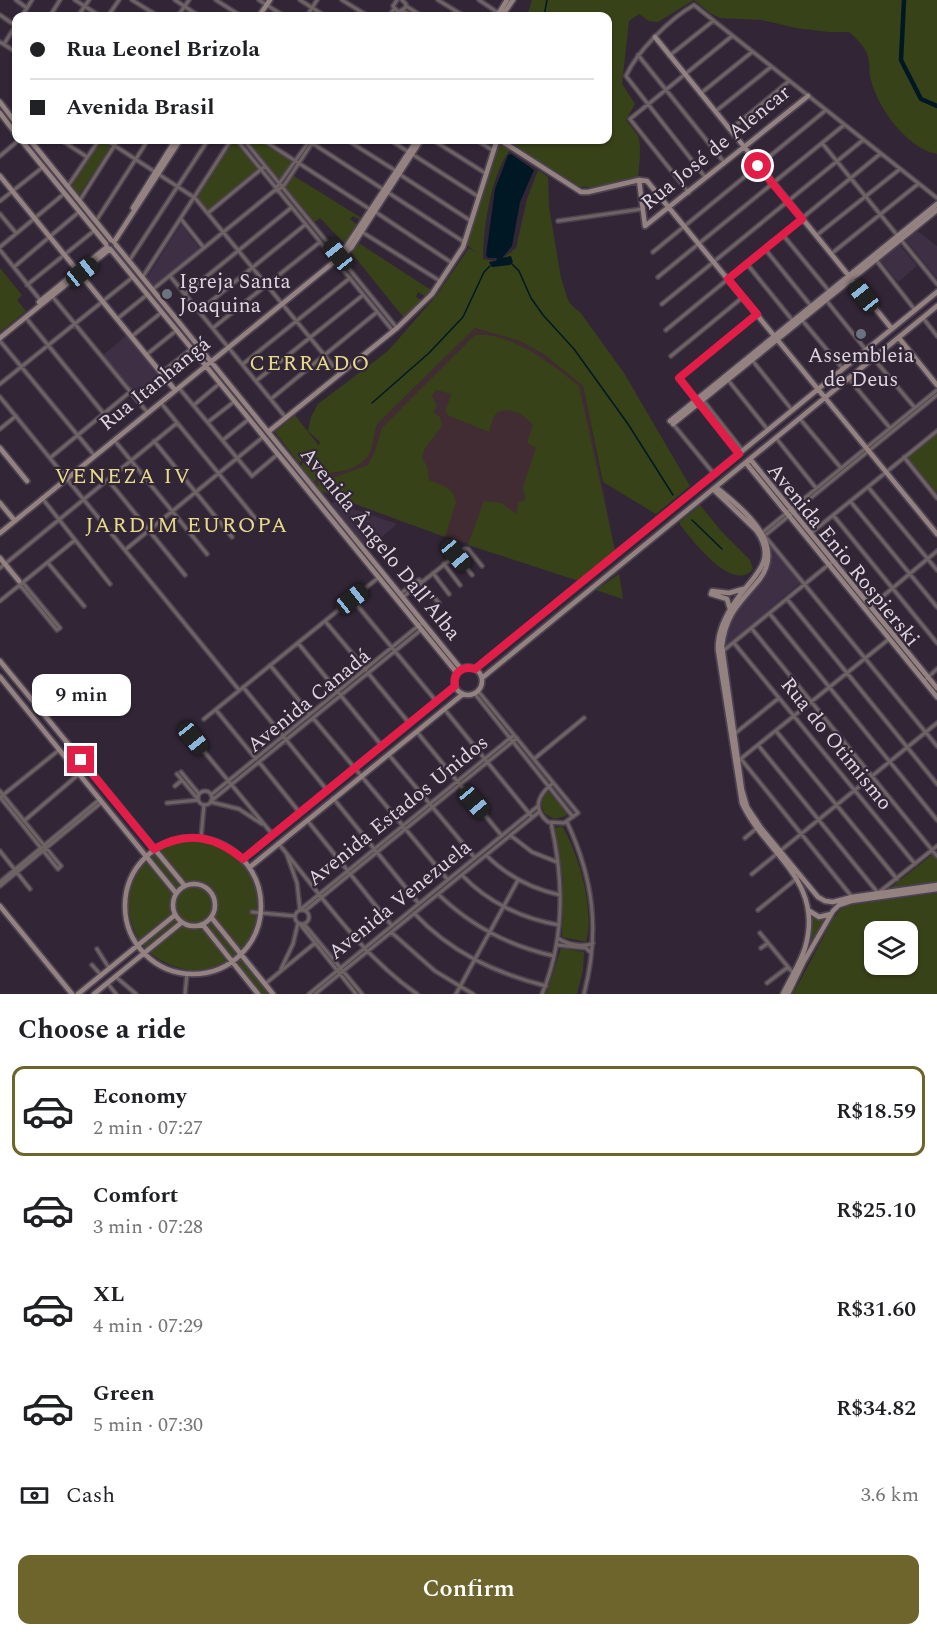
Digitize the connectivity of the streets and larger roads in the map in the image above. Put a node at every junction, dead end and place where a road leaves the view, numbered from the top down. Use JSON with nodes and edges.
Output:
{"nodes":[{"id":1,"x":16,"y":0,"type":"edge"},
{"id":2,"x":32,"y":0,"type":"edge"},
{"id":3,"x":75,"y":0,"type":"edge"},
{"id":4,"x":89,"y":0,"type":"edge"},
{"id":5,"x":132,"y":0,"type":"edge"},
{"id":6,"x":175,"y":0,"type":"edge"},
{"id":7,"x":189,"y":0,"type":"edge"},
{"id":8,"x":216,"y":0,"type":"edge"},
{"id":9,"x":259,"y":0,"type":"edge"},
{"id":10,"x":300,"y":0,"type":"edge"},
{"id":11,"x":317,"y":0,"type":"edge"},
{"id":12,"x":342,"y":0,"type":"edge"},
{"id":13,"x":386,"y":0,"type":"edge"},
{"id":14,"x":396,"y":0,"type":"edge"},
{"id":15,"x":438,"y":0,"type":"edge"},
{"id":16,"x":479,"y":0,"type":"edge"},
{"id":17,"x":267,"y":2,"type":"edge"},
{"id":18,"x":404,"y":2,"type":"edge"},
{"id":19,"x":393,"y":4,"type":"junction"},
{"id":20,"x":85,"y":6,"type":"junction"},
{"id":21,"x":185,"y":6,"type":"junction"},
{"id":22,"x":27,"y":8,"type":"junction"},
{"id":23,"x":312,"y":8,"type":"junction"},
{"id":24,"x":398,"y":11,"type":"joint"},
{"id":25,"x":24,"y":12,"type":"edge"},
{"id":26,"x":81,"y":12,"type":"edge"},
{"id":27,"x":94,"y":12,"type":"edge"},
{"id":28,"x":152,"y":12,"type":"edge"},
{"id":29,"x":181,"y":12,"type":"edge"},
{"id":30,"x":194,"y":12,"type":"edge"},
{"id":31,"x":235,"y":12,"type":"edge"},
{"id":32,"x":279,"y":12,"type":"edge"},
{"id":33,"x":310,"y":12,"type":"edge"},
{"id":34,"x":318,"y":12,"type":"edge"},
{"id":35,"x":362,"y":12,"type":"edge"},
{"id":36,"x":417,"y":12,"type":"edge"},
{"id":37,"x":458,"y":12,"type":"edge"},
{"id":38,"x":496,"y":12,"type":"edge"},
{"id":39,"x":713,"y":21,"type":"junction"},
{"id":40,"x":12,"y":30,"type":"edge"},
{"id":41,"x":732,"y":36,"type":"junction"},
{"id":42,"x":655,"y":37,"type":"junction"},
{"id":43,"x":2,"y":43,"type":"edge"},
{"id":44,"x":752,"y":52,"type":"junction"},
{"id":45,"x":638,"y":55,"type":"junction"},
{"id":46,"x":669,"y":56,"type":"junction"},
{"id":47,"x":771,"y":67,"type":"junction"},
{"id":48,"x":685,"y":75,"type":"junction"},
{"id":49,"x":789,"y":81,"type":"junction"},
{"id":50,"x":666,"y":90,"type":"junction"},
{"id":51,"x":700,"y":94,"type":"junction"},
{"id":52,"x":808,"y":96,"type":"junction"},
{"id":53,"x":0,"y":102,"type":"edge"},
{"id":54,"x":648,"y":105,"type":"junction"},
{"id":55,"x":826,"y":110,"type":"junction"},
{"id":56,"x":715,"y":112,"type":"junction"},
{"id":57,"x":0,"y":113,"type":"edge"},
{"id":58,"x":12,"y":115,"type":"edge"},
{"id":59,"x":8,"y":123,"type":"junction"},
{"id":60,"x":12,"y":123,"type":"edge"},
{"id":61,"x":844,"y":124,"type":"junction"},
{"id":62,"x":12,"y":128,"type":"edge"},
{"id":63,"x":729,"y":130,"type":"junction"},
{"id":64,"x":863,"y":140,"type":"junction"},
{"id":65,"x":822,"y":143,"type":"junction"},
{"id":66,"x":15,"y":144,"type":"edge"},
{"id":67,"x":24,"y":144,"type":"edge"},
{"id":68,"x":33,"y":144,"type":"edge"},
{"id":69,"x":67,"y":144,"type":"edge"},
{"id":70,"x":96,"y":144,"type":"edge"},
{"id":71,"x":145,"y":144,"type":"edge"},
{"id":72,"x":175,"y":144,"type":"edge"},
{"id":73,"x":205,"y":144,"type":"edge"},
{"id":74,"x":229,"y":144,"type":"edge"},
{"id":75,"x":240,"y":144,"type":"edge"},
{"id":76,"x":247,"y":144,"type":"edge"},
{"id":77,"x":269,"y":144,"type":"edge"},
{"id":78,"x":308,"y":144,"type":"edge"},
{"id":79,"x":314,"y":144,"type":"edge"},
{"id":80,"x":353,"y":144,"type":"edge"},
{"id":81,"x":396,"y":144,"type":"edge"},
{"id":82,"x":415,"y":144,"type":"edge"},
{"id":83,"x":418,"y":144,"type":"edge"},
{"id":84,"x":439,"y":144,"type":"edge"},
{"id":85,"x":483,"y":144,"type":"edge"},
{"id":86,"x":497,"y":144,"type":"edge"},
{"id":87,"x":506,"y":144,"type":"edge"},
{"id":88,"x":114,"y":145,"type":"joint"},
{"id":89,"x":744,"y":148,"type":"junction"},
{"id":90,"x":494,"y":151,"type":"junction"},
{"id":91,"x":410,"y":153,"type":"junction"},
{"id":92,"x":881,"y":154,"type":"junction"},
{"id":93,"x":0,"y":156,"type":"edge"},
{"id":94,"x":88,"y":157,"type":"junction"},
{"id":95,"x":136,"y":159,"type":"junction"},
{"id":96,"x":837,"y":161,"type":"junction"},
{"id":97,"x":298,"y":162,"type":"junction"},
{"id":98,"x":725,"y":164,"type":"junction"},
{"id":99,"x":43,"y":166,"type":"junction"},
{"id":100,"x":266,"y":166,"type":"junction"},
{"id":101,"x":758,"y":166,"type":"junction"},
{"id":102,"x":900,"y":169,"type":"junction"},
{"id":103,"x":262,"y":170,"type":"junction"},
{"id":104,"x":157,"y":173,"type":"junction"},
{"id":105,"x":398,"y":173,"type":"junction"},
{"id":106,"x":487,"y":174,"type":"junction"},
{"id":107,"x":0,"y":176,"type":"edge"},
{"id":108,"x":706,"y":178,"type":"junction"},
{"id":109,"x":851,"y":178,"type":"junction"},
{"id":110,"x":640,"y":180,"type":"junction"},
{"id":111,"x":773,"y":183,"type":"junction"},
{"id":112,"x":918,"y":184,"type":"junction"},
{"id":113,"x":69,"y":186,"type":"junction"},
{"id":114,"x":178,"y":186,"type":"junction"},
{"id":115,"x":280,"y":187,"type":"junction"},
{"id":116,"x":13,"y":191,"type":"junction"},
{"id":117,"x":385,"y":191,"type":"junction"},
{"id":118,"x":66,"y":193,"type":"junction"},
{"id":119,"x":689,"y":193,"type":"junction"},
{"id":120,"x":865,"y":196,"type":"junction"},
{"id":121,"x":479,"y":197,"type":"junction"},
{"id":122,"x":195,"y":198,"type":"junction"},
{"id":123,"x":937,"y":198,"type":"edge"},
{"id":124,"x":80,"y":200,"type":"junction"},
{"id":125,"x":0,"y":201,"type":"edge"},
{"id":126,"x":72,"y":201,"type":"junction"},
{"id":127,"x":787,"y":201,"type":"junction"},
{"id":128,"x":937,"y":204,"type":"edge"},
{"id":129,"x":292,"y":207,"type":"junction"},
{"id":130,"x":670,"y":208,"type":"junction"},
{"id":131,"x":643,"y":209,"type":"junction"},
{"id":132,"x":937,"y":210,"type":"edge"},
{"id":133,"x":80,"y":211,"type":"junction"},
{"id":134,"x":373,"y":211,"type":"junction"},
{"id":135,"x":208,"y":213,"type":"junction"},
{"id":136,"x":0,"y":214,"type":"edge"},
{"id":137,"x":880,"y":215,"type":"junction"},
{"id":138,"x":35,"y":218,"type":"junction"},
{"id":139,"x":181,"y":219,"type":"junction"},
{"id":140,"x":802,"y":219,"type":"junction"},
{"id":141,"x":96,"y":220,"type":"junction"},
{"id":142,"x":471,"y":221,"type":"junction"},
{"id":143,"x":558,"y":222,"type":"dead end"},
{"id":144,"x":306,"y":224,"type":"junction"},
{"id":145,"x":647,"y":225,"type":"junction"},
{"id":146,"x":685,"y":226,"type":"junction"},
{"id":147,"x":95,"y":230,"type":"junction"},
{"id":148,"x":359,"y":230,"type":"junction"},
{"id":149,"x":223,"y":232,"type":"junction"},
{"id":150,"x":16,"y":233,"type":"junction"},
{"id":151,"x":783,"y":235,"type":"junction"},
{"id":152,"x":50,"y":236,"type":"junction"},
{"id":153,"x":816,"y":236,"type":"junction"},
{"id":154,"x":899,"y":238,"type":"junction"},
{"id":155,"x":320,"y":242,"type":"junction"},
{"id":156,"x":465,"y":243,"type":"junction"},
{"id":157,"x":699,"y":244,"type":"junction"},
{"id":158,"x":111,"y":245,"type":"junction"},
{"id":159,"x":204,"y":248,"type":"junction"},
{"id":160,"x":0,"y":249,"type":"edge"},
{"id":161,"x":765,"y":249,"type":"junction"},
{"id":162,"x":238,"y":251,"type":"junction"},
{"id":163,"x":653,"y":252,"type":"dead end"},
{"id":164,"x":64,"y":254,"type":"junction"},
{"id":165,"x":831,"y":254,"type":"junction"},
{"id":166,"x":335,"y":258,"type":"junction"},
{"id":167,"x":876,"y":260,"type":"junction"},
{"id":168,"x":129,"y":261,"type":"junction"},
{"id":169,"x":714,"y":262,"type":"junction"},
{"id":170,"x":452,"y":263,"type":"junction"},
{"id":171,"x":747,"y":264,"type":"junction"},
{"id":172,"x":14,"y":267,"type":"junction"},
{"id":173,"x":252,"y":268,"type":"junction"},
{"id":174,"x":79,"y":272,"type":"junction"},
{"id":175,"x":170,"y":276,"type":"junction"},
{"id":176,"x":133,"y":277,"type":"junction"},
{"id":177,"x":658,"y":277,"type":"dead end"},
{"id":178,"x":142,"y":278,"type":"junction"},
{"id":179,"x":350,"y":278,"type":"junction"},
{"id":180,"x":849,"y":278,"type":"junction"},
{"id":181,"x":728,"y":279,"type":"junction"},
{"id":182,"x":440,"y":281,"type":"junction"},
{"id":183,"x":937,"y":284,"type":"edge"},
{"id":184,"x":27,"y":285,"type":"junction"},
{"id":185,"x":267,"y":285,"type":"junction"},
{"id":186,"x":150,"y":292,"type":"junction"},
{"id":187,"x":937,"y":292,"type":"edge"},
{"id":188,"x":830,"y":293,"type":"junction"},
{"id":189,"x":185,"y":294,"type":"junction"},
{"id":190,"x":363,"y":295,"type":"junction"},
{"id":191,"x":52,"y":296,"type":"junction"},
{"id":192,"x":743,"y":297,"type":"junction"},
{"id":193,"x":826,"y":300,"type":"junction"},
{"id":194,"x":41,"y":301,"type":"junction"},
{"id":195,"x":102,"y":301,"type":"junction"},
{"id":196,"x":282,"y":303,"type":"junction"},
{"id":197,"x":662,"y":304,"type":"dead end"},
{"id":198,"x":937,"y":306,"type":"edge"},
{"id":199,"x":812,"y":308,"type":"junction"},
{"id":200,"x":915,"y":310,"type":"junction"},
{"id":201,"x":199,"y":311,"type":"junction"},
{"id":202,"x":383,"y":311,"type":"junction"},
{"id":203,"x":162,"y":312,"type":"junction"},
{"id":204,"x":378,"y":313,"type":"junction"},
{"id":205,"x":757,"y":314,"type":"junction"},
{"id":206,"x":26,"y":318,"type":"junction"},
{"id":207,"x":923,"y":318,"type":"junction"},
{"id":208,"x":117,"y":319,"type":"junction"},
{"id":209,"x":802,"y":320,"type":"junction"},
{"id":210,"x":902,"y":320,"type":"junction"},
{"id":211,"x":296,"y":321,"type":"junction"},
{"id":212,"x":793,"y":321,"type":"junction"},
{"id":213,"x":74,"y":324,"type":"junction"},
{"id":214,"x":213,"y":328,"type":"junction"},
{"id":215,"x":395,"y":329,"type":"junction"},
{"id":216,"x":892,"y":329,"type":"junction"},
{"id":217,"x":177,"y":330,"type":"junction"},
{"id":218,"x":666,"y":330,"type":"dead end"},
{"id":219,"x":908,"y":330,"type":"junction"},
{"id":220,"x":937,"y":336,"type":"edge"},
{"id":221,"x":131,"y":337,"type":"junction"},
{"id":222,"x":776,"y":337,"type":"junction"},
{"id":223,"x":0,"y":338,"type":"edge"},
{"id":224,"x":310,"y":338,"type":"junction"},
{"id":225,"x":880,"y":338,"type":"junction"},
{"id":226,"x":899,"y":338,"type":"junction"},
{"id":227,"x":48,"y":345,"type":"junction"},
{"id":228,"x":228,"y":346,"type":"junction"},
{"id":229,"x":887,"y":348,"type":"junction"},
{"id":230,"x":191,"y":349,"type":"junction"},
{"id":231,"x":866,"y":350,"type":"junction"},
{"id":232,"x":146,"y":355,"type":"junction"},
{"id":233,"x":324,"y":355,"type":"junction"},
{"id":234,"x":671,"y":356,"type":"dead end"},
{"id":235,"x":751,"y":358,"type":"junction"},
{"id":236,"x":874,"y":358,"type":"junction"},
{"id":237,"x":210,"y":361,"type":"junction"},
{"id":238,"x":243,"y":364,"type":"junction"},
{"id":239,"x":206,"y":365,"type":"junction"},
{"id":240,"x":21,"y":367,"type":"junction"},
{"id":241,"x":843,"y":369,"type":"junction"},
{"id":242,"x":160,"y":373,"type":"junction"},
{"id":243,"x":340,"y":374,"type":"junction"},
{"id":244,"x":849,"y":379,"type":"junction"},
{"id":245,"x":727,"y":380,"type":"junction"},
{"id":246,"x":256,"y":381,"type":"junction"},
{"id":247,"x":220,"y":383,"type":"junction"},
{"id":248,"x":0,"y":384,"type":"edge"},
{"id":249,"x":937,"y":385,"type":"edge"},
{"id":250,"x":176,"y":388,"type":"junction"},
{"id":251,"x":818,"y":390,"type":"junction"},
{"id":252,"x":937,"y":390,"type":"edge"},
{"id":253,"x":130,"y":392,"type":"junction"},
{"id":254,"x":937,"y":395,"type":"edge"},
{"id":255,"x":0,"y":397,"type":"edge"},
{"id":256,"x":825,"y":398,"type":"junction"},
{"id":257,"x":271,"y":399,"type":"junction"},
{"id":258,"x":235,"y":401,"type":"junction"},
{"id":259,"x":699,"y":401,"type":"junction"},
{"id":260,"x":160,"y":402,"type":"junction"},
{"id":261,"x":194,"y":405,"type":"junction"},
{"id":262,"x":915,"y":408,"type":"junction"},
{"id":263,"x":792,"y":410,"type":"junction"},
{"id":264,"x":147,"y":412,"type":"junction"},
{"id":265,"x":104,"y":414,"type":"junction"},
{"id":266,"x":16,"y":416,"type":"junction"},
{"id":267,"x":286,"y":418,"type":"junction"},
{"id":268,"x":249,"y":419,"type":"junction"},
{"id":269,"x":800,"y":419,"type":"junction"},
{"id":270,"x":672,"y":422,"type":"joint"},
{"id":271,"x":177,"y":423,"type":"junction"},
{"id":272,"x":208,"y":423,"type":"junction"},
{"id":273,"x":890,"y":428,"type":"junction"},
{"id":274,"x":0,"y":429,"type":"edge"},
{"id":275,"x":768,"y":430,"type":"junction"},
{"id":276,"x":937,"y":431,"type":"edge"},
{"id":277,"x":266,"y":434,"type":"junction"},
{"id":278,"x":78,"y":435,"type":"junction"},
{"id":279,"x":776,"y":438,"type":"junction"},
{"id":280,"x":114,"y":440,"type":"junction"},
{"id":281,"x":154,"y":441,"type":"junction"},
{"id":282,"x":223,"y":441,"type":"junction"},
{"id":283,"x":752,"y":443,"type":"junction"},
{"id":284,"x":0,"y":448,"type":"edge"},
{"id":285,"x":868,"y":449,"type":"junction"},
{"id":286,"x":741,"y":452,"type":"junction"},
{"id":287,"x":759,"y":452,"type":"junction"},
{"id":288,"x":277,"y":453,"type":"junction"},
{"id":289,"x":94,"y":455,"type":"junction"},
{"id":290,"x":904,"y":457,"type":"junction"},
{"id":291,"x":50,"y":458,"type":"junction"},
{"id":292,"x":237,"y":458,"type":"junction"},
{"id":293,"x":131,"y":460,"type":"junction"},
{"id":294,"x":748,"y":461,"type":"junction"},
{"id":295,"x":729,"y":462,"type":"junction"},
{"id":296,"x":841,"y":468,"type":"junction"},
{"id":297,"x":736,"y":470,"type":"junction"},
{"id":298,"x":886,"y":472,"type":"junction"},
{"id":299,"x":218,"y":473,"type":"junction"},
{"id":300,"x":714,"y":474,"type":"junction"},
{"id":301,"x":66,"y":478,"type":"junction"},
{"id":302,"x":108,"y":480,"type":"junction"},
{"id":303,"x":27,"y":481,"type":"dead end"},
{"id":304,"x":868,"y":486,"type":"junction"},
{"id":305,"x":714,"y":488,"type":"junction"},
{"id":306,"x":816,"y":488,"type":"junction"},
{"id":307,"x":195,"y":492,"type":"junction"},
{"id":308,"x":42,"y":498,"type":"junction"},
{"id":309,"x":937,"y":498,"type":"edge"},
{"id":310,"x":83,"y":499,"type":"junction"},
{"id":311,"x":850,"y":501,"type":"junction"},
{"id":312,"x":0,"y":503,"type":"edge"},
{"id":313,"x":171,"y":511,"type":"junction"},
{"id":314,"x":790,"y":512,"type":"junction"},
{"id":315,"x":833,"y":514,"type":"junction"},
{"id":316,"x":255,"y":518,"type":"dead end"},
{"id":317,"x":58,"y":519,"type":"junction"},
{"id":318,"x":15,"y":520,"type":"junction"},
{"id":319,"x":148,"y":531,"type":"junction"},
{"id":320,"x":0,"y":533,"type":"edge"},
{"id":321,"x":811,"y":533,"type":"junction"},
{"id":322,"x":937,"y":534,"type":"edge"},
{"id":323,"x":762,"y":535,"type":"junction"},
{"id":324,"x":232,"y":537,"type":"dead end"},
{"id":325,"x":75,"y":540,"type":"junction"},
{"id":326,"x":125,"y":550,"type":"junction"},
{"id":327,"x":937,"y":551,"type":"edge"},
{"id":328,"x":207,"y":554,"type":"dead end"},
{"id":329,"x":456,"y":555,"type":"junction"},
{"id":330,"x":0,"y":558,"type":"edge"},
{"id":331,"x":927,"y":559,"type":"junction"},
{"id":332,"x":48,"y":562,"type":"junction"},
{"id":333,"x":831,"y":563,"type":"junction"},
{"id":334,"x":5,"y":564,"type":"junction"},
{"id":335,"x":444,"y":564,"type":"junction"},
{"id":336,"x":482,"y":566,"type":"dead end"},
{"id":337,"x":0,"y":568,"type":"edge"},
{"id":338,"x":937,"y":570,"type":"edge"},
{"id":339,"x":433,"y":573,"type":"junction"},
{"id":340,"x":909,"y":573,"type":"junction"},
{"id":341,"x":185,"y":575,"type":"dead end"},
{"id":342,"x":472,"y":575,"type":"dead end"},
{"id":343,"x":379,"y":576,"type":"junction"},
{"id":344,"x":420,"y":581,"type":"junction"},
{"id":345,"x":21,"y":583,"type":"junction"},
{"id":346,"x":110,"y":584,"type":"dead end"},
{"id":347,"x":460,"y":585,"type":"dead end"},
{"id":348,"x":805,"y":585,"type":"junction"},
{"id":349,"x":745,"y":588,"type":"junction"},
{"id":350,"x":892,"y":588,"type":"junction"},
{"id":351,"x":449,"y":594,"type":"dead end"},
{"id":352,"x":401,"y":595,"type":"junction"},
{"id":353,"x":352,"y":599,"type":"junction"},
{"id":354,"x":788,"y":599,"type":"junction"},
{"id":355,"x":0,"y":601,"type":"edge"},
{"id":356,"x":439,"y":603,"type":"dead end"},
{"id":357,"x":84,"y":606,"type":"dead end"},
{"id":358,"x":870,"y":606,"type":"junction"},
{"id":359,"x":937,"y":607,"type":"edge"},
{"id":360,"x":730,"y":609,"type":"junction"},
{"id":361,"x":770,"y":614,"type":"junction"},
{"id":362,"x":325,"y":621,"type":"junction"},
{"id":363,"x":423,"y":626,"type":"junction"},
{"id":364,"x":60,"y":628,"type":"dead end"},
{"id":365,"x":752,"y":628,"type":"junction"},
{"id":366,"x":892,"y":637,"type":"junction"},
{"id":367,"x":298,"y":643,"type":"junction"},
{"id":368,"x":734,"y":643,"type":"junction"},
{"id":369,"x":937,"y":643,"type":"edge"},
{"id":370,"x":394,"y":649,"type":"junction"},
{"id":371,"x":722,"y":652,"type":"junction"},
{"id":372,"x":865,"y":658,"type":"junction"},
{"id":373,"x":0,"y":661,"type":"edge"},
{"id":374,"x":270,"y":665,"type":"junction"},
{"id":375,"x":475,"y":669,"type":"junction"},
{"id":376,"x":937,"y":669,"type":"edge"},
{"id":377,"x":367,"y":671,"type":"junction"},
{"id":378,"x":459,"y":671,"type":"junction"},
{"id":379,"x":847,"y":674,"type":"junction"},
{"id":380,"x":0,"y":677,"type":"edge"},
{"id":381,"x":482,"y":678,"type":"junction"},
{"id":382,"x":926,"y":679,"type":"junction"},
{"id":383,"x":455,"y":686,"type":"junction"},
{"id":384,"x":243,"y":687,"type":"junction"},
{"id":385,"x":829,"y":688,"type":"junction"},
{"id":386,"x":937,"y":688,"type":"edge"},
{"id":387,"x":239,"y":690,"type":"junction"},
{"id":388,"x":477,"y":692,"type":"junction"},
{"id":389,"x":339,"y":694,"type":"junction"},
{"id":390,"x":463,"y":694,"type":"junction"},
{"id":391,"x":937,"y":697,"type":"edge"},
{"id":392,"x":779,"y":698,"type":"junction"},
{"id":393,"x":436,"y":701,"type":"junction"},
{"id":394,"x":812,"y":702,"type":"junction"},
{"id":395,"x":444,"y":708,"type":"junction"},
{"id":396,"x":216,"y":710,"type":"junction"},
{"id":397,"x":312,"y":716,"type":"junction"},
{"id":398,"x":794,"y":716,"type":"junction"},
{"id":399,"x":584,"y":718,"type":"dead end"},
{"id":400,"x":204,"y":719,"type":"dead end"},
{"id":401,"x":409,"y":723,"type":"junction"},
{"id":402,"x":937,"y":723,"type":"edge"},
{"id":403,"x":776,"y":730,"type":"junction"},
{"id":404,"x":416,"y":731,"type":"junction"},
{"id":405,"x":926,"y":732,"type":"junction"},
{"id":406,"x":732,"y":735,"type":"junction"},
{"id":407,"x":516,"y":737,"type":"junction"},
{"id":408,"x":193,"y":738,"type":"dead end"},
{"id":409,"x":285,"y":738,"type":"junction"},
{"id":410,"x":512,"y":740,"type":"junction"},
{"id":411,"x":758,"y":745,"type":"junction"},
{"id":412,"x":382,"y":746,"type":"junction"},
{"id":413,"x":937,"y":746,"type":"edge"},
{"id":414,"x":908,"y":747,"type":"junction"},
{"id":415,"x":59,"y":750,"type":"junction"},
{"id":416,"x":388,"y":753,"type":"junction"},
{"id":417,"x":534,"y":759,"type":"junction"},
{"id":418,"x":257,"y":761,"type":"junction"},
{"id":419,"x":485,"y":761,"type":"junction"},
{"id":420,"x":738,"y":762,"type":"junction"},
{"id":421,"x":890,"y":762,"type":"junction"},
{"id":422,"x":354,"y":768,"type":"junction"},
{"id":423,"x":79,"y":774,"type":"junction"},
{"id":424,"x":361,"y":776,"type":"junction"},
{"id":425,"x":872,"y":776,"type":"junction"},
{"id":426,"x":182,"y":780,"type":"junction"},
{"id":427,"x":230,"y":783,"type":"junction"},
{"id":428,"x":459,"y":783,"type":"junction"},
{"id":429,"x":553,"y":783,"type":"junction"},
{"id":430,"x":937,"y":784,"type":"edge"},
{"id":431,"x":175,"y":786,"type":"dead end"},
{"id":432,"x":549,"y":786,"type":"junction"},
{"id":433,"x":327,"y":790,"type":"junction"},
{"id":434,"x":854,"y":791,"type":"junction"},
{"id":435,"x":1,"y":794,"type":"edge"},
{"id":436,"x":109,"y":794,"type":"junction"},
{"id":437,"x":211,"y":795,"type":"junction"},
{"id":438,"x":198,"y":798,"type":"junction"},
{"id":439,"x":333,"y":798,"type":"junction"},
{"id":440,"x":101,"y":801,"type":"junction"},
{"id":441,"x":211,"y":801,"type":"junction"},
{"id":442,"x":166,"y":803,"type":"dead end"},
{"id":443,"x":204,"y":805,"type":"junction"},
{"id":444,"x":432,"y":805,"type":"junction"},
{"id":445,"x":837,"y":805,"type":"junction"},
{"id":446,"x":538,"y":807,"type":"junction"},
{"id":447,"x":539,"y":812,"type":"junction"},
{"id":448,"x":300,"y":813,"type":"junction"},
{"id":449,"x":530,"y":816,"type":"junction"},
{"id":450,"x":573,"y":817,"type":"junction"},
{"id":451,"x":306,"y":820,"type":"junction"},
{"id":452,"x":819,"y":820,"type":"junction"},
{"id":453,"x":937,"y":820,"type":"edge"},
{"id":454,"x":24,"y":821,"type":"junction"},
{"id":455,"x":567,"y":822,"type":"junction"},
{"id":456,"x":551,"y":823,"type":"junction"},
{"id":457,"x":266,"y":827,"type":"junction"},
{"id":458,"x":404,"y":827,"type":"junction"},
{"id":459,"x":757,"y":828,"type":"junction"},
{"id":460,"x":802,"y":834,"type":"junction"},
{"id":461,"x":273,"y":835,"type":"junction"},
{"id":462,"x":510,"y":835,"type":"junction"},
{"id":463,"x":502,"y":836,"type":"junction"},
{"id":464,"x":201,"y":838,"type":"junction"},
{"id":465,"x":745,"y":838,"type":"dead end"},
{"id":466,"x":278,"y":843,"type":"junction"},
{"id":467,"x":937,"y":846,"type":"edge"},
{"id":468,"x":44,"y":849,"type":"junction"},
{"id":469,"x":154,"y":849,"type":"junction"},
{"id":470,"x":932,"y":850,"type":"junction"},
{"id":471,"x":0,"y":851,"type":"edge"},
{"id":472,"x":285,"y":851,"type":"junction"},
{"id":473,"x":376,"y":851,"type":"junction"},
{"id":474,"x":779,"y":852,"type":"junction"},
{"id":475,"x":486,"y":855,"type":"junction"},
{"id":476,"x":146,"y":856,"type":"junction"},
{"id":477,"x":937,"y":856,"type":"edge"},
{"id":478,"x":243,"y":859,"type":"junction"},
{"id":479,"x":477,"y":860,"type":"junction"},
{"id":480,"x":558,"y":862,"type":"junction"},
{"id":481,"x":915,"y":864,"type":"junction"},
{"id":482,"x":59,"y":867,"type":"dead end"},
{"id":483,"x":250,"y":867,"type":"junction"},
{"id":484,"x":16,"y":871,"type":"junction"},
{"id":485,"x":349,"y":873,"type":"junction"},
{"id":486,"x":752,"y":874,"type":"dead end"},
{"id":487,"x":462,"y":875,"type":"junction"},
{"id":488,"x":800,"y":879,"type":"junction"},
{"id":489,"x":897,"y":879,"type":"junction"},
{"id":490,"x":448,"y":880,"type":"junction"},
{"id":491,"x":518,"y":880,"type":"junction"},
{"id":492,"x":0,"y":884,"type":"edge"},
{"id":493,"x":185,"y":886,"type":"junction"},
{"id":494,"x":937,"y":887,"type":"edge"},
{"id":495,"x":30,"y":889,"type":"dead end"},
{"id":496,"x":878,"y":892,"type":"junction"},
{"id":497,"x":176,"y":893,"type":"junction"},
{"id":498,"x":438,"y":894,"type":"junction"},
{"id":499,"x":321,"y":895,"type":"junction"},
{"id":500,"x":560,"y":895,"type":"junction"},
{"id":501,"x":818,"y":897,"type":"junction"},
{"id":502,"x":852,"y":897,"type":"junction"},
{"id":503,"x":830,"y":902,"type":"junction"},
{"id":504,"x":421,"y":905,"type":"junction"},
{"id":505,"x":0,"y":906,"type":"edge"},
{"id":506,"x":505,"y":906,"type":"junction"},
{"id":507,"x":807,"y":907,"type":"junction"},
{"id":508,"x":300,"y":910,"type":"junction"},
{"id":509,"x":306,"y":910,"type":"junction"},
{"id":510,"x":758,"y":910,"type":"dead end"},
{"id":511,"x":252,"y":912,"type":"dead end"},
{"id":512,"x":261,"y":913,"type":"junction"},
{"id":513,"x":414,"y":913,"type":"junction"},
{"id":514,"x":832,"y":913,"type":"junction"},
{"id":515,"x":175,"y":915,"type":"junction"},
{"id":516,"x":295,"y":916,"type":"junction"},
{"id":517,"x":211,"y":917,"type":"junction"},
{"id":518,"x":182,"y":923,"type":"junction"},
{"id":519,"x":299,"y":923,"type":"junction"},
{"id":520,"x":304,"y":924,"type":"junction"},
{"id":521,"x":202,"y":925,"type":"junction"},
{"id":522,"x":560,"y":925,"type":"junction"},
{"id":523,"x":392,"y":926,"type":"junction"},
{"id":524,"x":391,"y":932,"type":"junction"},
{"id":525,"x":760,"y":933,"type":"dead end"},
{"id":526,"x":490,"y":934,"type":"junction"},
{"id":527,"x":558,"y":938,"type":"junction"},
{"id":528,"x":315,"y":943,"type":"junction"},
{"id":529,"x":593,"y":943,"type":"junction"},
{"id":530,"x":768,"y":943,"type":"junction"},
{"id":531,"x":138,"y":945,"type":"junction"},
{"id":532,"x":557,"y":946,"type":"junction"},
{"id":533,"x":761,"y":948,"type":"dead end"},
{"id":534,"x":97,"y":949,"type":"dead end"},
{"id":535,"x":366,"y":950,"type":"junction"},
{"id":536,"x":144,"y":953,"type":"junction"},
{"id":537,"x":241,"y":954,"type":"junction"},
{"id":538,"x":591,"y":954,"type":"junction"},
{"id":539,"x":554,"y":957,"type":"junction"},
{"id":540,"x":475,"y":960,"type":"junction"},
{"id":541,"x":232,"y":962,"type":"junction"},
{"id":542,"x":92,"y":965,"type":"dead end"},
{"id":543,"x":788,"y":967,"type":"junction"},
{"id":544,"x":109,"y":968,"type":"junction"},
{"id":545,"x":340,"y":971,"type":"junction"},
{"id":546,"x":278,"y":973,"type":"junction"},
{"id":547,"x":793,"y":973,"type":"junction"},
{"id":548,"x":186,"y":974,"type":"junction"},
{"id":549,"x":101,"y":975,"type":"junction"},
{"id":550,"x":116,"y":977,"type":"junction"},
{"id":551,"x":107,"y":983,"type":"junction"},
{"id":552,"x":767,"y":983,"type":"dead end"},
{"id":553,"x":265,"y":984,"type":"junction"},
{"id":554,"x":546,"y":986,"type":"junction"},
{"id":555,"x":460,"y":987,"type":"junction"},
{"id":556,"x":256,"y":993,"type":"edge"},
{"id":557,"x":72,"y":994,"type":"edge"},
{"id":558,"x":78,"y":994,"type":"edge"},
{"id":559,"x":94,"y":994,"type":"edge"},
{"id":560,"x":116,"y":994,"type":"edge"},
{"id":561,"x":136,"y":994,"type":"edge"},
{"id":562,"x":185,"y":994,"type":"edge"},
{"id":563,"x":273,"y":994,"type":"edge"},
{"id":564,"x":309,"y":994,"type":"edge"},
{"id":565,"x":315,"y":994,"type":"edge"},
{"id":566,"x":356,"y":994,"type":"edge"},
{"id":567,"x":362,"y":994,"type":"edge"},
{"id":568,"x":415,"y":994,"type":"edge"},
{"id":569,"x":456,"y":994,"type":"edge"},
{"id":570,"x":473,"y":994,"type":"edge"},
{"id":571,"x":542,"y":994,"type":"edge"},
{"id":572,"x":584,"y":994,"type":"edge"},
{"id":573,"x":783,"y":994,"type":"edge"},
{"id":574,"x":788,"y":994,"type":"edge"}],
"edges":[{"from":1,"to":22,"type":"street"},
{"from":2,"to":22,"type":"street"},
{"from":3,"to":20,"type":"street"},
{"from":4,"to":20,"type":"street"},
{"from":5,"to":28,"type":"street"},
{"from":6,"to":21,"type":"street"},
{"from":7,"to":21,"type":"street"},
{"from":8,"to":31,"type":"street"},
{"from":9,"to":17,"type":"street"},
{"from":10,"to":23,"type":"street"},
{"from":11,"to":23,"type":"street"},
{"from":12,"to":35,"type":"street"},
{"from":13,"to":19,"type":"street"},
{"from":14,"to":19,"type":"street"},
{"from":15,"to":37,"type":"street"},
{"from":16,"to":38,"type":"street"},
{"from":17,"to":32,"type":"street"},
{"from":18,"to":24,"type":"street"},
{"from":18,"to":36,"type":"street"},
{"from":19,"to":24,"type":"street"},
{"from":20,"to":26,"type":"street"},
{"from":20,"to":27,"type":"street"},
{"from":21,"to":29,"type":"street"},
{"from":21,"to":30,"type":"street"},
{"from":22,"to":25,"type":"street"},
{"from":23,"to":33,"type":"street"},
{"from":23,"to":34,"type":"street"},
{"from":39,"to":41,"type":"street"},
{"from":39,"to":42,"type":"street"},
{"from":39,"to":46,"type":"street"},
{"from":40,"to":43,"type":"street"},
{"from":41,"to":44,"type":"street"},
{"from":41,"to":48,"type":"street"},
{"from":42,"to":45,"type":"street"},
{"from":42,"to":46,"type":"street"},
{"from":44,"to":47,"type":"street"},
{"from":44,"to":51,"type":"street"},
{"from":45,"to":50,"type":"street"},
{"from":45,"to":54,"type":"street"},
{"from":46,"to":48,"type":"street"},
{"from":47,"to":49,"type":"street"},
{"from":47,"to":56,"type":"street"},
{"from":48,"to":50,"type":"street"},
{"from":48,"to":51,"type":"street"},
{"from":49,"to":52,"type":"street"},
{"from":49,"to":63,"type":"street"},
{"from":50,"to":54,"type":"street"},
{"from":50,"to":98,"type":"street"},
{"from":51,"to":56,"type":"street"},
{"from":52,"to":55,"type":"street"},
{"from":52,"to":89,"type":"street","name":"Rua José de Alencar"},
{"from":53,"to":58,"type":"street"},
{"from":54,"to":108,"type":"street"},
{"from":54,"to":119,"type":"street"},
{"from":55,"to":61,"type":"street"},
{"from":55,"to":101,"type":"street"},
{"from":56,"to":63,"type":"street"},
{"from":57,"to":59,"type":"street"},
{"from":59,"to":60,"type":"street"},
{"from":59,"to":62,"type":"street"},
{"from":61,"to":64,"type":"street"},
{"from":61,"to":65,"type":"street"},
{"from":63,"to":89,"type":"street"},
{"from":64,"to":92,"type":"street"},
{"from":64,"to":96,"type":"street"},
{"from":65,"to":96,"type":"street"},
{"from":65,"to":111,"type":"street"},
{"from":66,"to":93,"type":"street"},
{"from":67,"to":99,"type":"street"},
{"from":68,"to":113,"type":"street"},
{"from":69,"to":94,"type":"street"},
{"from":70,"to":94,"type":"street"},
{"from":71,"to":95,"type":"street"},
{"from":72,"to":104,"type":"street"},
{"from":73,"to":114,"type":"street"},
{"from":74,"to":122,"type":"street"},
{"from":75,"to":103,"type":"street"},
{"from":76,"to":100,"type":"street"},
{"from":77,"to":97,"type":"street"},
{"from":78,"to":97,"type":"street"},
{"from":79,"to":117,"type":"street"},
{"from":80,"to":105,"type":"street"},
{"from":81,"to":91,"type":"street"},
{"from":82,"to":91,"type":"street","name":"Rua Itanhangá"},
{"from":83,"to":91,"type":"street","name":"Rua Itanhangá"},
{"from":84,"to":106,"type":"street"},
{"from":85,"to":90,"type":"street"},
{"from":86,"to":90,"type":"street"},
{"from":87,"to":110,"type":"street"},
{"from":88,"to":95,"type":"street"},
{"from":88,"to":124,"type":"street"},
{"from":89,"to":98,"type":"street","name":"Rua José de Alencar"},
{"from":89,"to":101,"type":"street"},
{"from":90,"to":106,"type":"street"},
{"from":91,"to":105,"type":"street","name":"Rua Itanhangá"},
{"from":91,"to":121,"type":"street"},
{"from":92,"to":102,"type":"street"},
{"from":92,"to":109,"type":"street"},
{"from":94,"to":113,"type":"street"},
{"from":95,"to":104,"type":"street"},
{"from":95,"to":141,"type":"street"},
{"from":96,"to":109,"type":"street"},
{"from":96,"to":127,"type":"street"},
{"from":97,"to":115,"type":"street"},
{"from":97,"to":134,"type":"street"},
{"from":98,"to":108,"type":"street","name":"Rua José de Alencar"},
{"from":99,"to":116,"type":"street"},
{"from":99,"to":118,"type":"street"},
{"from":100,"to":103,"type":"street"},
{"from":100,"to":115,"type":"street"},
{"from":101,"to":111,"type":"street"},
{"from":101,"to":146,"type":"street"},
{"from":102,"to":112,"type":"street"},
{"from":102,"to":120,"type":"street"},
{"from":103,"to":115,"type":"street"},
{"from":103,"to":135,"type":"street"},
{"from":104,"to":114,"type":"street"},
{"from":104,"to":158,"type":"street"},
{"from":105,"to":117,"type":"street","name":"Rua Itanhangá"},
{"from":105,"to":142,"type":"street"},
{"from":106,"to":121,"type":"street"},
{"from":107,"to":116,"type":"street"},
{"from":108,"to":119,"type":"street","name":"Rua José de Alencar"},
{"from":109,"to":120,"type":"street"},
{"from":109,"to":140,"type":"street"},
{"from":110,"to":130,"type":"street"},
{"from":110,"to":131,"type":"street"},
{"from":110,"to":145,"type":"street"},
{"from":111,"to":127,"type":"street"},
{"from":111,"to":157,"type":"street"},
{"from":112,"to":123,"type":"street"},
{"from":112,"to":137,"type":"street"},
{"from":113,"to":124,"type":"street"},
{"from":114,"to":122,"type":"street"},
{"from":114,"to":168,"type":"street"},
{"from":115,"to":129,"type":"street"},
{"from":115,"to":149,"type":"street"},
{"from":115,"to":166,"type":"street"},
{"from":116,"to":125,"type":"street"},
{"from":116,"to":138,"type":"street"},
{"from":117,"to":134,"type":"street","name":"Rua Itanhangá"},
{"from":117,"to":156,"type":"street"},
{"from":118,"to":126,"type":"street"},
{"from":118,"to":138,"type":"street"},
{"from":119,"to":130,"type":"street","name":"Rua José de Alencar"},
{"from":120,"to":137,"type":"street"},
{"from":120,"to":153,"type":"street"},
{"from":121,"to":142,"type":"street"},
{"from":122,"to":135,"type":"street"},
{"from":122,"to":139,"type":"street"},
{"from":124,"to":126,"type":"street"},
{"from":124,"to":141,"type":"street"},
{"from":126,"to":133,"type":"street"},
{"from":127,"to":140,"type":"street"},
{"from":127,"to":169,"type":"street"},
{"from":128,"to":154,"type":"street"},
{"from":129,"to":144,"type":"street"},
{"from":129,"to":162,"type":"street"},
{"from":130,"to":145,"type":"street","name":"Rua José de Alencar"},
{"from":130,"to":146,"type":"street"},
{"from":131,"to":143,"type":"street"},
{"from":131,"to":145,"type":"street"},
{"from":132,"to":154,"type":"street"},
{"from":133,"to":147,"type":"street"},
{"from":133,"to":152,"type":"street"},
{"from":134,"to":148,"type":"street","name":"Rua Itanhangá"},
{"from":134,"to":170,"type":"street"},
{"from":135,"to":149,"type":"street"},
{"from":136,"to":150,"type":"street"},
{"from":137,"to":154,"type":"street"},
{"from":137,"to":165,"type":"street"},
{"from":138,"to":150,"type":"street"},
{"from":138,"to":152,"type":"street"},
{"from":139,"to":159,"type":"street"},
{"from":139,"to":178,"type":"street"},
{"from":140,"to":151,"type":"street"},
{"from":140,"to":153,"type":"street"},
{"from":141,"to":158,"type":"street"},
{"from":142,"to":156,"type":"street"},
{"from":144,"to":155,"type":"street"},
{"from":144,"to":173,"type":"street"},
{"from":146,"to":157,"type":"street"},
{"from":146,"to":163,"type":"street"},
{"from":147,"to":158,"type":"street"},
{"from":147,"to":164,"type":"street"},
{"from":148,"to":166,"type":"street","name":"Rua Itanhangá"},
{"from":148,"to":182,"type":"street"},
{"from":149,"to":159,"type":"street"},
{"from":149,"to":162,"type":"street"},
{"from":150,"to":160,"type":"street"},
{"from":151,"to":161,"type":"street"},
{"from":151,"to":188,"type":"street"},
{"from":152,"to":164,"type":"street"},
{"from":152,"to":172,"type":"street"},
{"from":153,"to":165,"type":"street"},
{"from":154,"to":167,"type":"street"},
{"from":154,"to":180,"type":"street"},
{"from":154,"to":183,"type":"street"},
{"from":155,"to":166,"type":"street"},
{"from":155,"to":185,"type":"street"},
{"from":156,"to":170,"type":"street"},
{"from":157,"to":169,"type":"street"},
{"from":157,"to":177,"type":"street"},
{"from":158,"to":168,"type":"street"},
{"from":158,"to":174,"type":"street"},
{"from":158,"to":176,"type":"street"},
{"from":159,"to":175,"type":"street"},
{"from":160,"to":172,"type":"street"},
{"from":161,"to":171,"type":"street"},
{"from":161,"to":199,"type":"street"},
{"from":162,"to":173,"type":"street"},
{"from":162,"to":189,"type":"street"},
{"from":164,"to":174,"type":"street"},
{"from":164,"to":184,"type":"street"},
{"from":165,"to":180,"type":"street"},
{"from":166,"to":179,"type":"street"},
{"from":166,"to":196,"type":"street","name":"Rua Itanhangá"},
{"from":166,"to":202,"type":"street"},
{"from":167,"to":180,"type":"street"},
{"from":167,"to":200,"type":"street"},
{"from":168,"to":178,"type":"street"},
{"from":169,"to":181,"type":"street"},
{"from":169,"to":197,"type":"street"},
{"from":170,"to":182,"type":"street"},
{"from":171,"to":181,"type":"street"},
{"from":171,"to":212,"type":"street"},
{"from":172,"to":184,"type":"street"},
{"from":173,"to":185,"type":"street"},
{"from":173,"to":201,"type":"street"},
{"from":174,"to":191,"type":"street"},
{"from":174,"to":194,"type":"street"},
{"from":174,"to":195,"type":"street"},
{"from":175,"to":186,"type":"street"},
{"from":175,"to":189,"type":"street"},
{"from":176,"to":186,"type":"street"},
{"from":176,"to":195,"type":"street"},
{"from":178,"to":186,"type":"street"},
{"from":179,"to":190,"type":"street"},
{"from":179,"to":211,"type":"street"},
{"from":180,"to":188,"type":"street"},
{"from":180,"to":216,"type":"street"},
{"from":181,"to":192,"type":"street"},
{"from":181,"to":218,"type":"street"},
{"from":182,"to":215,"type":"street"},
{"from":184,"to":194,"type":"street"},
{"from":185,"to":196,"type":"street"},
{"from":185,"to":214,"type":"street"},
{"from":186,"to":203,"type":"street"},
{"from":186,"to":208,"type":"street"},
{"from":186,"to":237,"type":"street"},
{"from":187,"to":200,"type":"street"},
{"from":188,"to":193,"type":"street"},
{"from":188,"to":199,"type":"street"},
{"from":189,"to":201,"type":"street"},
{"from":190,"to":204,"type":"street"},
{"from":190,"to":224,"type":"street"},
{"from":191,"to":206,"type":"street"},
{"from":191,"to":213,"type":"street"},
{"from":192,"to":205,"type":"street"},
{"from":192,"to":234,"type":"street"},
{"from":193,"to":199,"type":"street"},
{"from":193,"to":231,"type":"street"},
{"from":194,"to":223,"type":"street"},
{"from":195,"to":208,"type":"street"},
{"from":195,"to":213,"type":"street"},
{"from":196,"to":211,"type":"street"},
{"from":196,"to":228,"type":"street","name":"Rua Itanhangá"},
{"from":198,"to":207,"type":"street"},
{"from":199,"to":209,"type":"street"},
{"from":199,"to":212,"type":"street"},
{"from":200,"to":210,"type":"street"},
{"from":201,"to":214,"type":"street"},
{"from":202,"to":204,"type":"street"},
{"from":202,"to":215,"type":"street"},
{"from":203,"to":217,"type":"street"},
{"from":203,"to":221,"type":"street"},
{"from":204,"to":215,"type":"street"},
{"from":204,"to":233,"type":"street"},
{"from":205,"to":222,"type":"street"},
{"from":205,"to":259,"type":"street","name":"Avenida Enio Rospierski"},
{"from":206,"to":223,"type":"street"},
{"from":206,"to":227,"type":"street"},
{"from":207,"to":219,"type":"street"},
{"from":207,"to":220,"type":"street"},
{"from":208,"to":221,"type":"street"},
{"from":209,"to":222,"type":"street"},
{"from":209,"to":241,"type":"street"},
{"from":210,"to":216,"type":"street"},
{"from":210,"to":219,"type":"street"},
{"from":211,"to":224,"type":"street"},
{"from":211,"to":238,"type":"street"},
{"from":212,"to":222,"type":"street"},
{"from":213,"to":227,"type":"street"},
{"from":213,"to":253,"type":"street"},
{"from":214,"to":228,"type":"street"},
{"from":215,"to":243,"type":"street"},
{"from":216,"to":225,"type":"street"},
{"from":217,"to":230,"type":"street"},
{"from":217,"to":232,"type":"street"},
{"from":219,"to":226,"type":"street"},
{"from":221,"to":232,"type":"street"},
{"from":222,"to":235,"type":"street"},
{"from":222,"to":251,"type":"street"},
{"from":223,"to":240,"type":"street"},
{"from":224,"to":233,"type":"street"},
{"from":224,"to":246,"type":"street"},
{"from":225,"to":229,"type":"street"},
{"from":225,"to":231,"type":"street"},
{"from":226,"to":229,"type":"street"},
{"from":226,"to":249,"type":"street"},
{"from":227,"to":240,"type":"street"},
{"from":227,"to":265,"type":"street"},
{"from":228,"to":237,"type":"street","name":"Rua Itanhangá"},
{"from":228,"to":238,"type":"street"},
{"from":229,"to":236,"type":"street"},
{"from":230,"to":239,"type":"street"},
{"from":230,"to":242,"type":"street"},
{"from":231,"to":241,"type":"street"},
{"from":232,"to":242,"type":"street"},
{"from":233,"to":243,"type":"street"},
{"from":233,"to":257,"type":"street"},
{"from":235,"to":245,"type":"street"},
{"from":235,"to":259,"type":"street"},
{"from":235,"to":263,"type":"street"},
{"from":236,"to":244,"type":"street"},
{"from":236,"to":262,"type":"street"},
{"from":237,"to":239,"type":"street","name":"Rua Itanhangá"},
{"from":237,"to":277,"type":"street"},
{"from":238,"to":246,"type":"street"},
{"from":239,"to":247,"type":"street"},
{"from":239,"to":250,"type":"street","name":"Rua Itanhangá"},
{"from":240,"to":248,"type":"street"},
{"from":240,"to":278,"type":"street"},
{"from":241,"to":251,"type":"street"},
{"from":242,"to":250,"type":"street"},
{"from":243,"to":267,"type":"street"},
{"from":244,"to":256,"type":"street"},
{"from":244,"to":273,"type":"street"},
{"from":245,"to":259,"type":"street"},
{"from":245,"to":275,"type":"street"},
{"from":246,"to":257,"type":"street"},
{"from":247,"to":258,"type":"street"},
{"from":247,"to":261,"type":"street"},
{"from":250,"to":260,"type":"street","name":"Rua Itanhangá"},
{"from":250,"to":261,"type":"street"},
{"from":251,"to":256,"type":"street"},
{"from":251,"to":263,"type":"street"},
{"from":252,"to":262,"type":"street"},
{"from":253,"to":264,"type":"street"},
{"from":253,"to":265,"type":"street"},
{"from":254,"to":285,"type":"street"},
{"from":255,"to":266,"type":"street"},
{"from":256,"to":269,"type":"street"},
{"from":256,"to":285,"type":"street"},
{"from":257,"to":267,"type":"street"},
{"from":258,"to":268,"type":"street"},
{"from":258,"to":272,"type":"street"},
{"from":259,"to":270,"type":"street"},
{"from":259,"to":286,"type":"street","name":"Avenida Enio Rospierski"},
{"from":260,"to":264,"type":"street","name":"Rua Itanhangá"},
{"from":260,"to":271,"type":"street"},
{"from":261,"to":272,"type":"street"},
{"from":262,"to":273,"type":"street"},
{"from":263,"to":275,"type":"street"},
{"from":264,"to":280,"type":"street","name":"Rua Itanhangá"},
{"from":265,"to":278,"type":"street"},
{"from":266,"to":274,"type":"street"},
{"from":266,"to":291,"type":"street"},
{"from":267,"to":277,"type":"street"},
{"from":268,"to":277,"type":"street"},
{"from":268,"to":282,"type":"street"},
{"from":269,"to":279,"type":"street"},
{"from":269,"to":296,"type":"street"},
{"from":270,"to":300,"type":"street"},
{"from":271,"to":281,"type":"street"},
{"from":271,"to":299,"type":"street"},
{"from":272,"to":282,"type":"street"},
{"from":273,"to":285,"type":"street"},
{"from":275,"to":283,"type":"street"},
{"from":276,"to":290,"type":"street"},
{"from":277,"to":288,"type":"street","name":"Avenida Ângelo Dall'Alba"},
{"from":277,"to":292,"type":"street"},
{"from":277,"to":352,"type":"street","name":"Avenida Ângelo Dall'Alba"},
{"from":278,"to":289,"type":"street"},
{"from":278,"to":291,"type":"street"},
{"from":279,"to":287,"type":"street"},
{"from":279,"to":306,"type":"street"},
{"from":280,"to":289,"type":"street","name":"Rua Itanhangá"},
{"from":280,"to":293,"type":"street"},
{"from":281,"to":293,"type":"street"},
{"from":281,"to":307,"type":"street"},
{"from":282,"to":292,"type":"street"},
{"from":283,"to":286,"type":"street"},
{"from":283,"to":287,"type":"street"},
{"from":284,"to":303,"type":"street"},
{"from":285,"to":296,"type":"street"},
{"from":285,"to":298,"type":"street"},
{"from":285,"to":314,"type":"street"},
{"from":286,"to":295,"type":"street"},
{"from":287,"to":294,"type":"street"},
{"from":288,"to":292,"type":"street"},
{"from":288,"to":343,"type":"street","name":"Avenida Ângelo Dall'Alba"},
{"from":289,"to":301,"type":"street","name":"Rua Itanhangá"},
{"from":290,"to":298,"type":"street"},
{"from":290,"to":309,"type":"street"},
{"from":291,"to":301,"type":"street"},
{"from":292,"to":299,"type":"street"},
{"from":293,"to":302,"type":"street"},
{"from":293,"to":313,"type":"street"},
{"from":294,"to":297,"type":"street"},
{"from":294,"to":314,"type":"street","name":"Avenida Enio Rospierski"},
{"from":295,"to":297,"type":"street"},
{"from":295,"to":300,"type":"street"},
{"from":296,"to":306,"type":"street"},
{"from":297,"to":305,"type":"street"},
{"from":298,"to":304,"type":"street"},
{"from":298,"to":322,"type":"street"},
{"from":299,"to":307,"type":"street"},
{"from":299,"to":316,"type":"street"},
{"from":300,"to":375,"type":"street"},
{"from":301,"to":308,"type":"street","name":"Rua Itanhangá"},
{"from":301,"to":310,"type":"street"},
{"from":302,"to":310,"type":"street"},
{"from":302,"to":319,"type":"street"},
{"from":304,"to":311,"type":"street"},
{"from":304,"to":331,"type":"street"},
{"from":305,"to":323,"type":"street"},
{"from":305,"to":381,"type":"street"},
{"from":306,"to":314,"type":"street"},
{"from":307,"to":313,"type":"street"},
{"from":307,"to":324,"type":"street"},
{"from":308,"to":317,"type":"street"},
{"from":308,"to":318,"type":"street","name":"Rua Itanhangá"},
{"from":310,"to":317,"type":"street"},
{"from":310,"to":326,"type":"street"},
{"from":311,"to":315,"type":"street"},
{"from":311,"to":340,"type":"street"},
{"from":312,"to":318,"type":"street"},
{"from":313,"to":319,"type":"street"},
{"from":313,"to":328,"type":"street"},
{"from":314,"to":321,"type":"street","name":"Avenida Enio Rospierski"},
{"from":314,"to":323,"type":"street"},
{"from":314,"to":333,"type":"street","name":"Avenida Enio Rospierski"},
{"from":315,"to":321,"type":"street"},
{"from":315,"to":350,"type":"street"},
{"from":317,"to":325,"type":"street"},
{"from":317,"to":334,"type":"street"},
{"from":318,"to":320,"type":"street","name":"Rua Itanhangá"},
{"from":319,"to":326,"type":"street"},
{"from":319,"to":341,"type":"street"},
{"from":321,"to":333,"type":"street","name":"Avenida Enio Rospierski"},
{"from":323,"to":348,"type":"street"},
{"from":323,"to":349,"type":"street"},
{"from":323,"to":371,"type":"street"},
{"from":325,"to":332,"type":"street"},
{"from":325,"to":346,"type":"street"},
{"from":326,"to":387,"type":"street"},
{"from":327,"to":331,"type":"street"},
{"from":329,"to":335,"type":"street"},
{"from":329,"to":336,"type":"street"},
{"from":329,"to":342,"type":"street"},
{"from":330,"to":334,"type":"street"},
{"from":331,"to":338,"type":"street"},
{"from":331,"to":340,"type":"street"},
{"from":332,"to":345,"type":"street"},
{"from":332,"to":357,"type":"street"},
{"from":333,"to":348,"type":"street"},
{"from":333,"to":358,"type":"street","name":"Avenida Enio Rospierski"},
{"from":333,"to":366,"type":"street","name":"Avenida Enio Rospierski"},
{"from":334,"to":337,"type":"street"},
{"from":334,"to":345,"type":"street"},
{"from":335,"to":339,"type":"street"},
{"from":335,"to":347,"type":"street"},
{"from":339,"to":344,"type":"street"},
{"from":339,"to":351,"type":"street"},
{"from":340,"to":350,"type":"street"},
{"from":340,"to":359,"type":"street"},
{"from":343,"to":353,"type":"street"},
{"from":343,"to":363,"type":"street","name":"Avenida Ângelo Dall'Alba"},
{"from":344,"to":352,"type":"street"},
{"from":344,"to":356,"type":"street"},
{"from":345,"to":355,"type":"street"},
{"from":345,"to":364,"type":"street"},
{"from":348,"to":354,"type":"street"},
{"from":348,"to":372,"type":"street"},
{"from":349,"to":360,"type":"street"},
{"from":349,"to":360,"type":"street"},
{"from":350,"to":358,"type":"street"},
{"from":350,"to":369,"type":"street"},
{"from":352,"to":363,"type":"street","name":"Avenida Ângelo Dall'Alba"},
{"from":353,"to":362,"type":"street"},
{"from":353,"to":370,"type":"street"},
{"from":354,"to":361,"type":"street"},
{"from":354,"to":379,"type":"street"},
{"from":358,"to":366,"type":"street","name":"Avenida Enio Rospierski"},
{"from":360,"to":406,"type":"street"},
{"from":361,"to":365,"type":"street"},
{"from":361,"to":385,"type":"street"},
{"from":362,"to":367,"type":"street"},
{"from":362,"to":377,"type":"street"},
{"from":363,"to":370,"type":"street","name":"Avenida Canadá"},
{"from":363,"to":378,"type":"street","name":"Avenida Ângelo Dall'Alba"},
{"from":365,"to":368,"type":"street"},
{"from":365,"to":394,"type":"street"},
{"from":366,"to":372,"type":"street"},
{"from":366,"to":382,"type":"street","name":"Avenida Enio Rospierski"},
{"from":367,"to":374,"type":"street"},
{"from":367,"to":389,"type":"street"},
{"from":368,"to":371,"type":"street"},
{"from":368,"to":392,"type":"street","name":"Rua do Otimismo"},
{"from":370,"to":377,"type":"street","name":"Avenida Canadá"},
{"from":370,"to":393,"type":"street"},
{"from":371,"to":406,"type":"street"},
{"from":372,"to":379,"type":"street"},
{"from":372,"to":405,"type":"street"},
{"from":373,"to":436,"type":"street"},
{"from":374,"to":384,"type":"street"},
{"from":374,"to":397,"type":"street"},
{"from":375,"to":378,"type":"street"},
{"from":375,"to":381,"type":"street"},
{"from":376,"to":382,"type":"street"},
{"from":377,"to":389,"type":"street","name":"Avenida Canadá"},
{"from":377,"to":401,"type":"street"},
{"from":378,"to":383,"type":"street"},
{"from":379,"to":385,"type":"street"},
{"from":379,"to":414,"type":"street"},
{"from":380,"to":415,"type":"street"},
{"from":381,"to":388,"type":"street"},
{"from":382,"to":386,"type":"street","name":"Avenida Enio Rospierski"},
{"from":382,"to":391,"type":"street","name":"Avenida Enio Rospierski"},
{"from":383,"to":390,"type":"street"},
{"from":383,"to":393,"type":"street"},
{"from":384,"to":387,"type":"street"},
{"from":384,"to":409,"type":"street"},
{"from":385,"to":394,"type":"street"},
{"from":385,"to":421,"type":"street"},
{"from":387,"to":396,"type":"street"},
{"from":388,"to":390,"type":"street"},
{"from":388,"to":407,"type":"street"},
{"from":388,"to":410,"type":"street"},
{"from":389,"to":397,"type":"street","name":"Avenida Canadá"},
{"from":389,"to":412,"type":"street"},
{"from":390,"to":395,"type":"street"},
{"from":392,"to":398,"type":"street","name":"Rua do Otimismo"},
{"from":392,"to":406,"type":"street"},
{"from":393,"to":401,"type":"street"},
{"from":394,"to":398,"type":"street"},
{"from":394,"to":425,"type":"street"},
{"from":395,"to":404,"type":"street"},
{"from":395,"to":419,"type":"street"},
{"from":396,"to":400,"type":"street"},
{"from":396,"to":418,"type":"street"},
{"from":397,"to":409,"type":"street","name":"Avenida Canadá"},
{"from":397,"to":422,"type":"street"},
{"from":398,"to":403,"type":"street"},
{"from":398,"to":434,"type":"street","name":"Rua do Otimismo"},
{"from":399,"to":417,"type":"street"},
{"from":401,"to":412,"type":"street"},
{"from":402,"to":405,"type":"street"},
{"from":403,"to":411,"type":"street"},
{"from":403,"to":445,"type":"street"},
{"from":404,"to":416,"type":"street"},
{"from":404,"to":428,"type":"street"},
{"from":405,"to":413,"type":"street"},
{"from":405,"to":414,"type":"street"},
{"from":406,"to":420,"type":"street"},
{"from":407,"to":410,"type":"street","name":"Avenida Estados Unidos"},
{"from":407,"to":417,"type":"street"},
{"from":408,"to":427,"type":"street"},
{"from":409,"to":418,"type":"street","name":"Avenida Canadá"},
{"from":409,"to":433,"type":"street"},
{"from":410,"to":419,"type":"street","name":"Avenida Estados Unidos"},
{"from":410,"to":432,"type":"street"},
{"from":411,"to":420,"type":"street"},
{"from":411,"to":452,"type":"street"},
{"from":412,"to":422,"type":"street"},
{"from":414,"to":421,"type":"street"},
{"from":414,"to":430,"type":"street"},
{"from":415,"to":423,"type":"street"},
{"from":415,"to":435,"type":"street"},
{"from":416,"to":424,"type":"street"},
{"from":416,"to":444,"type":"street"},
{"from":417,"to":429,"type":"street"},
{"from":418,"to":427,"type":"street","name":"Avenida Canadá"},
{"from":418,"to":448,"type":"street"},
{"from":419,"to":428,"type":"street","name":"Avenida Estados Unidos"},
{"from":419,"to":449,"type":"street"},
{"from":420,"to":459,"type":"street"},
{"from":420,"to":460,"type":"street"},
{"from":420,"to":474,"type":"street"},
{"from":421,"to":425,"type":"street"},
{"from":421,"to":453,"type":"street"},
{"from":422,"to":424,"type":"street"},
{"from":422,"to":433,"type":"street"},
{"from":423,"to":440,"type":"street"},
{"from":423,"to":454,"type":"street"},
{"from":424,"to":439,"type":"street"},
{"from":424,"to":458,"type":"street"},
{"from":425,"to":434,"type":"street"},
{"from":425,"to":470,"type":"street"},
{"from":426,"to":431,"type":"street"},
{"from":426,"to":438,"type":"street"},
{"from":426,"to":438,"type":"street"},
{"from":427,"to":437,"type":"street","name":"Avenida Canadá"},
{"from":427,"to":441,"type":"street","name":"Avenida Canadá"},
{"from":427,"to":457,"type":"street"},
{"from":428,"to":444,"type":"street","name":"Avenida Estados Unidos"},
{"from":428,"to":463,"type":"street"},
{"from":429,"to":432,"type":"street"},
{"from":429,"to":450,"type":"street"},
{"from":432,"to":446,"type":"street"},
{"from":432,"to":450,"type":"street"},
{"from":433,"to":448,"type":"street"},
{"from":434,"to":445,"type":"street"},
{"from":434,"to":481,"type":"street","name":"Rua do Otimismo"},
{"from":435,"to":454,"type":"street"},
{"from":435,"to":468,"type":"street"},
{"from":436,"to":440,"type":"street"},
{"from":436,"to":469,"type":"street"},
{"from":437,"to":438,"type":"street"},
{"from":437,"to":441,"type":"street"},
{"from":438,"to":442,"type":"street"},
{"from":438,"to":443,"type":"street"},
{"from":439,"to":451,"type":"street"},
{"from":439,"to":473,"type":"street"},
{"from":440,"to":468,"type":"street"},
{"from":440,"to":476,"type":"street"},
{"from":441,"to":443,"type":"street","name":"Avenida Canadá"},
{"from":441,"to":457,"type":"street"},
{"from":443,"to":464,"type":"street"},
{"from":444,"to":458,"type":"street","name":"Avenida Estados Unidos"},
{"from":444,"to":479,"type":"street"},
{"from":445,"to":452,"type":"street"},
{"from":445,"to":489,"type":"street"},
{"from":446,"to":447,"type":"street"},
{"from":446,"to":449,"type":"street","name":"Avenida Venezuela"},
{"from":447,"to":449,"type":"street","name":"Avenida Venezuela"},
{"from":447,"to":456,"type":"street"},
{"from":448,"to":461,"type":"street"},
{"from":449,"to":462,"type":"street","name":"Avenida Venezuela"},
{"from":449,"to":463,"type":"street","name":"Avenida Venezuela"},
{"from":450,"to":455,"type":"street"},
{"from":451,"to":466,"type":"street"},
{"from":451,"to":485,"type":"street"},
{"from":452,"to":460,"type":"street"},
{"from":452,"to":496,"type":"street"},
{"from":454,"to":468,"type":"street"},
{"from":455,"to":456,"type":"street"},
{"from":455,"to":529,"type":"street"},
{"from":456,"to":480,"type":"street"},
{"from":457,"to":461,"type":"street"},
{"from":458,"to":473,"type":"street","name":"Avenida Estados Unidos"},
{"from":458,"to":490,"type":"street"},
{"from":459,"to":465,"type":"street"},
{"from":459,"to":474,"type":"street"},
{"from":460,"to":474,"type":"street"},
{"from":460,"to":502,"type":"street"},
{"from":461,"to":478,"type":"street"},
{"from":462,"to":475,"type":"street","name":"Avenida Venezuela"},
{"from":462,"to":480,"type":"street"},
{"from":463,"to":479,"type":"street","name":"Avenida Venezuela"},
{"from":464,"to":469,"type":"street"},
{"from":464,"to":478,"type":"street"},
{"from":466,"to":472,"type":"street"},
{"from":466,"to":483,"type":"street"},
{"from":467,"to":470,"type":"street"},
{"from":468,"to":482,"type":"street"},
{"from":468,"to":484,"type":"street"},
{"from":469,"to":476,"type":"street"},
{"from":469,"to":493,"type":"street"},
{"from":470,"to":477,"type":"street"},
{"from":470,"to":481,"type":"street"},
{"from":471,"to":484,"type":"street"},
{"from":472,"to":499,"type":"street"},
{"from":472,"to":508,"type":"street"},
{"from":473,"to":485,"type":"street","name":"Avenida Estados Unidos"},
{"from":473,"to":504,"type":"street"},
{"from":474,"to":486,"type":"street"},
{"from":474,"to":488,"type":"street"},
{"from":475,"to":479,"type":"street","name":"Avenida Venezuela"},
{"from":475,"to":491,"type":"street"},
{"from":476,"to":497,"type":"street"},
{"from":476,"to":531,"type":"street"},
{"from":478,"to":483,"type":"street"},
{"from":479,"to":487,"type":"street","name":"Avenida Venezuela"},
{"from":479,"to":490,"type":"street","name":"Avenida Venezuela"},
{"from":480,"to":500,"type":"street"},
{"from":481,"to":489,"type":"street"},
{"from":483,"to":512,"type":"street"},
{"from":484,"to":492,"type":"street"},
{"from":484,"to":495,"type":"street"},
{"from":485,"to":499,"type":"street","name":"Avenida Estados Unidos"},
{"from":485,"to":523,"type":"street"},
{"from":487,"to":498,"type":"street","name":"Avenida Venezuela"},
{"from":487,"to":506,"type":"street"},
{"from":488,"to":501,"type":"street"},
{"from":488,"to":507,"type":"street"},
{"from":488,"to":510,"type":"street"},
{"from":489,"to":496,"type":"street"},
{"from":490,"to":504,"type":"street","name":"Avenida Venezuela"},
{"from":491,"to":500,"type":"street"},
{"from":491,"to":506,"type":"street"},
{"from":493,"to":497,"type":"street"},
{"from":493,"to":517,"type":"street"},
{"from":494,"to":496,"type":"street"},
{"from":494,"to":514,"type":"street"},
{"from":496,"to":502,"type":"street"},
{"from":497,"to":515,"type":"street"},
{"from":498,"to":504,"type":"street","name":"Avenida Venezuela"},
{"from":498,"to":526,"type":"street"},
{"from":499,"to":508,"type":"street","name":"Avenida Estados Unidos"},
{"from":499,"to":509,"type":"street","name":"Avenida Estados Unidos"},
{"from":499,"to":535,"type":"street"},
{"from":500,"to":522,"type":"street"},
{"from":501,"to":503,"type":"street"},
{"from":501,"to":507,"type":"street"},
{"from":502,"to":503,"type":"street"},
{"from":503,"to":514,"type":"street"},
{"from":504,"to":513,"type":"street","name":"Avenida Venezuela"},
{"from":504,"to":523,"type":"street","name":"Avenida Venezuela"},
{"from":505,"to":557,"type":"street"},
{"from":506,"to":522,"type":"street"},
{"from":506,"to":526,"type":"street"},
{"from":507,"to":514,"type":"street"},
{"from":507,"to":547,"type":"street"},
{"from":508,"to":509,"type":"street"},
{"from":508,"to":516,"type":"street"},
{"from":509,"to":520,"type":"street"},
{"from":511,"to":512,"type":"street"},
{"from":512,"to":516,"type":"street"},
{"from":512,"to":537,"type":"street"},
{"from":513,"to":524,"type":"street","name":"Avenida Venezuela"},
{"from":513,"to":540,"type":"street"},
{"from":514,"to":574,"type":"street"},
{"from":515,"to":518,"type":"street"},
{"from":515,"to":531,"type":"street"},
{"from":516,"to":519,"type":"street"},
{"from":517,"to":521,"type":"street"},
{"from":517,"to":537,"type":"street"},
{"from":518,"to":521,"type":"street"},
{"from":518,"to":536,"type":"street"},
{"from":519,"to":520,"type":"street"},
{"from":519,"to":528,"type":"street"},
{"from":519,"to":546,"type":"street"},
{"from":520,"to":545,"type":"street"},
{"from":521,"to":541,"type":"street"},
{"from":522,"to":527,"type":"street"},
{"from":523,"to":535,"type":"street","name":"Avenida Venezuela"},
{"from":524,"to":535,"type":"street","name":"Avenida Venezuela"},
{"from":524,"to":555,"type":"street"},
{"from":525,"to":530,"type":"street"},
{"from":526,"to":539,"type":"street"},
{"from":526,"to":540,"type":"street"},
{"from":527,"to":529,"type":"street"},
{"from":527,"to":532,"type":"street"},
{"from":528,"to":545,"type":"street"},
{"from":528,"to":546,"type":"street"},
{"from":529,"to":538,"type":"street"},
{"from":530,"to":533,"type":"street"},
{"from":530,"to":543,"type":"street"},
{"from":531,"to":536,"type":"street"},
{"from":531,"to":544,"type":"street"},
{"from":532,"to":538,"type":"street"},
{"from":532,"to":539,"type":"street"},
{"from":534,"to":544,"type":"street"},
{"from":535,"to":545,"type":"street","name":"Avenida Venezuela"},
{"from":535,"to":568,"type":"street"},
{"from":536,"to":548,"type":"street"},
{"from":536,"to":550,"type":"street"},
{"from":537,"to":541,"type":"street"},
{"from":537,"to":553,"type":"street"},
{"from":538,"to":572,"type":"street"},
{"from":539,"to":554,"type":"street"},
{"from":540,"to":554,"type":"street"},
{"from":540,"to":555,"type":"street"},
{"from":541,"to":548,"type":"street"},
{"from":541,"to":556,"type":"street"},
{"from":542,"to":549,"type":"street"},
{"from":543,"to":547,"type":"street"},
{"from":543,"to":552,"type":"street"},
{"from":544,"to":549,"type":"street"},
{"from":545,"to":564,"type":"street","name":"Avenida Venezuela"},
{"from":545,"to":565,"type":"street","name":"Avenida Venezuela"},
{"from":545,"to":566,"type":"street"},
{"from":545,"to":567,"type":"street"},
{"from":546,"to":553,"type":"street"},
{"from":547,"to":573,"type":"street"},
{"from":548,"to":562,"type":"street"},
{"from":549,"to":558,"type":"street"},
{"from":550,"to":551,"type":"street"},
{"from":550,"to":561,"type":"street"},
{"from":551,"to":559,"type":"street"},
{"from":551,"to":560,"type":"street"},
{"from":553,"to":563,"type":"street"},
{"from":554,"to":571,"type":"street"},
{"from":555,"to":569,"type":"street"},
{"from":555,"to":570,"type":"street"}]}
